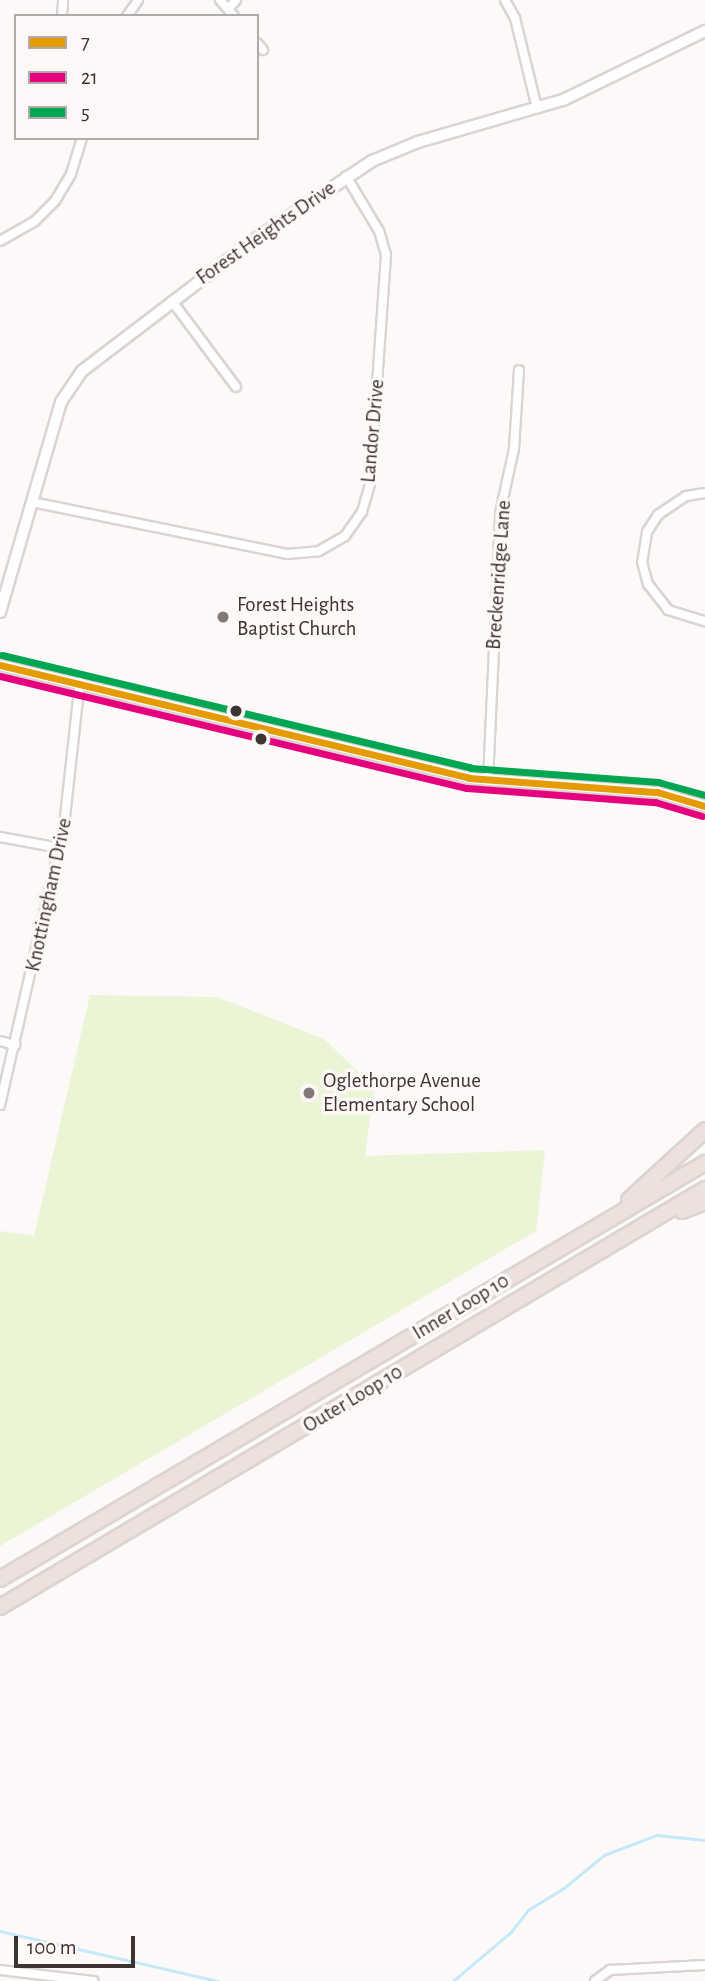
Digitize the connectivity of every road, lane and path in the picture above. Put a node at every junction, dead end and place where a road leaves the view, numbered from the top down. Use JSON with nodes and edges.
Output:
{"nodes":[{"id":1,"x":220,"y":0,"type":"edge"},
{"id":2,"x":236,"y":0,"type":"edge"},
{"id":3,"x":505,"y":0,"type":"edge"},
{"id":4,"x":231,"y":12,"type":"edge"},
{"id":5,"x":705,"y":31,"type":"edge"},
{"id":6,"x":537,"y":108,"type":"junction"},
{"id":7,"x":81,"y":140,"type":"edge"},
{"id":8,"x":346,"y":176,"type":"junction"},
{"id":9,"x":0,"y":241,"type":"edge"},
{"id":10,"x":172,"y":301,"type":"junction"},
{"id":11,"x":519,"y":370,"type":"dead end"},
{"id":12,"x":236,"y":387,"type":"dead end"},
{"id":13,"x":705,"y":493,"type":"edge"},
{"id":14,"x":32,"y":502,"type":"junction"},
{"id":15,"x":0,"y":612,"type":"edge"},
{"id":16,"x":705,"y":621,"type":"edge"},
{"id":17,"x":0,"y":665,"type":"edge"},
{"id":18,"x":80,"y":682,"type":"junction"},
{"id":19,"x":488,"y":781,"type":"junction"},
{"id":20,"x":705,"y":806,"type":"edge"},
{"id":21,"x":0,"y":836,"type":"edge"},
{"id":22,"x":60,"y":848,"type":"junction"},
{"id":23,"x":0,"y":1041,"type":"edge"},
{"id":24,"x":15,"y":1045,"type":"junction"},
{"id":25,"x":0,"y":1105,"type":"edge"},
{"id":26,"x":705,"y":1130,"type":"edge"},
{"id":27,"x":705,"y":1163,"type":"edge"},
{"id":28,"x":705,"y":1189,"type":"edge"},
{"id":29,"x":705,"y":1202,"type":"edge"},
{"id":30,"x":610,"y":1218,"type":"junction"},
{"id":31,"x":645,"y":1225,"type":"junction"},
{"id":32,"x":0,"y":1579,"type":"edge"},
{"id":33,"x":0,"y":1607,"type":"edge"},
{"id":34,"x":705,"y":1965,"type":"edge"},
{"id":35,"x":0,"y":1970,"type":"edge"},
{"id":36,"x":93,"y":1981,"type":"edge"},
{"id":37,"x":595,"y":1981,"type":"edge"}],
"edges":[{"from":1,"to":4,"type":"street"},
{"from":2,"to":4,"type":"street"},
{"from":3,"to":6,"type":"street"},
{"from":5,"to":6,"type":"street","name":"Forest Heights Drive"},
{"from":6,"to":8,"type":"street","name":"Forest Heights Drive"},
{"from":7,"to":9,"type":"street"},
{"from":8,"to":10,"type":"street","name":"Forest Heights Drive"},
{"from":8,"to":14,"type":"street","name":"Landor Drive"},
{"from":10,"to":12,"type":"street"},
{"from":10,"to":14,"type":"street","name":"Forest Heights Drive"},
{"from":11,"to":19,"type":"street","name":"Breckenridge Lane"},
{"from":13,"to":16,"type":"street"},
{"from":14,"to":15,"type":"street","name":"Forest Heights Drive"},
{"from":17,"to":18,"type":"main road"},
{"from":18,"to":19,"type":"main road"},
{"from":18,"to":22,"type":"street","name":"Knottingham Drive"},
{"from":19,"to":20,"type":"main road"},
{"from":21,"to":22,"type":"street"},
{"from":22,"to":24,"type":"street","name":"Knottingham Drive"},
{"from":23,"to":24,"type":"street"},
{"from":24,"to":25,"type":"street","name":"Knottingham Drive"},
{"from":26,"to":30,"type":"highway"},
{"from":27,"to":30,"type":"highway","name":"Inner Loop 10"},
{"from":28,"to":31,"type":"highway","name":"Outer Loop 10"},
{"from":29,"to":31,"type":"highway"},
{"from":30,"to":32,"type":"highway","name":"Inner Loop 10"},
{"from":31,"to":33,"type":"highway","name":"Outer Loop 10"},
{"from":34,"to":37,"type":"street"},
{"from":35,"to":36,"type":"street"}]}
